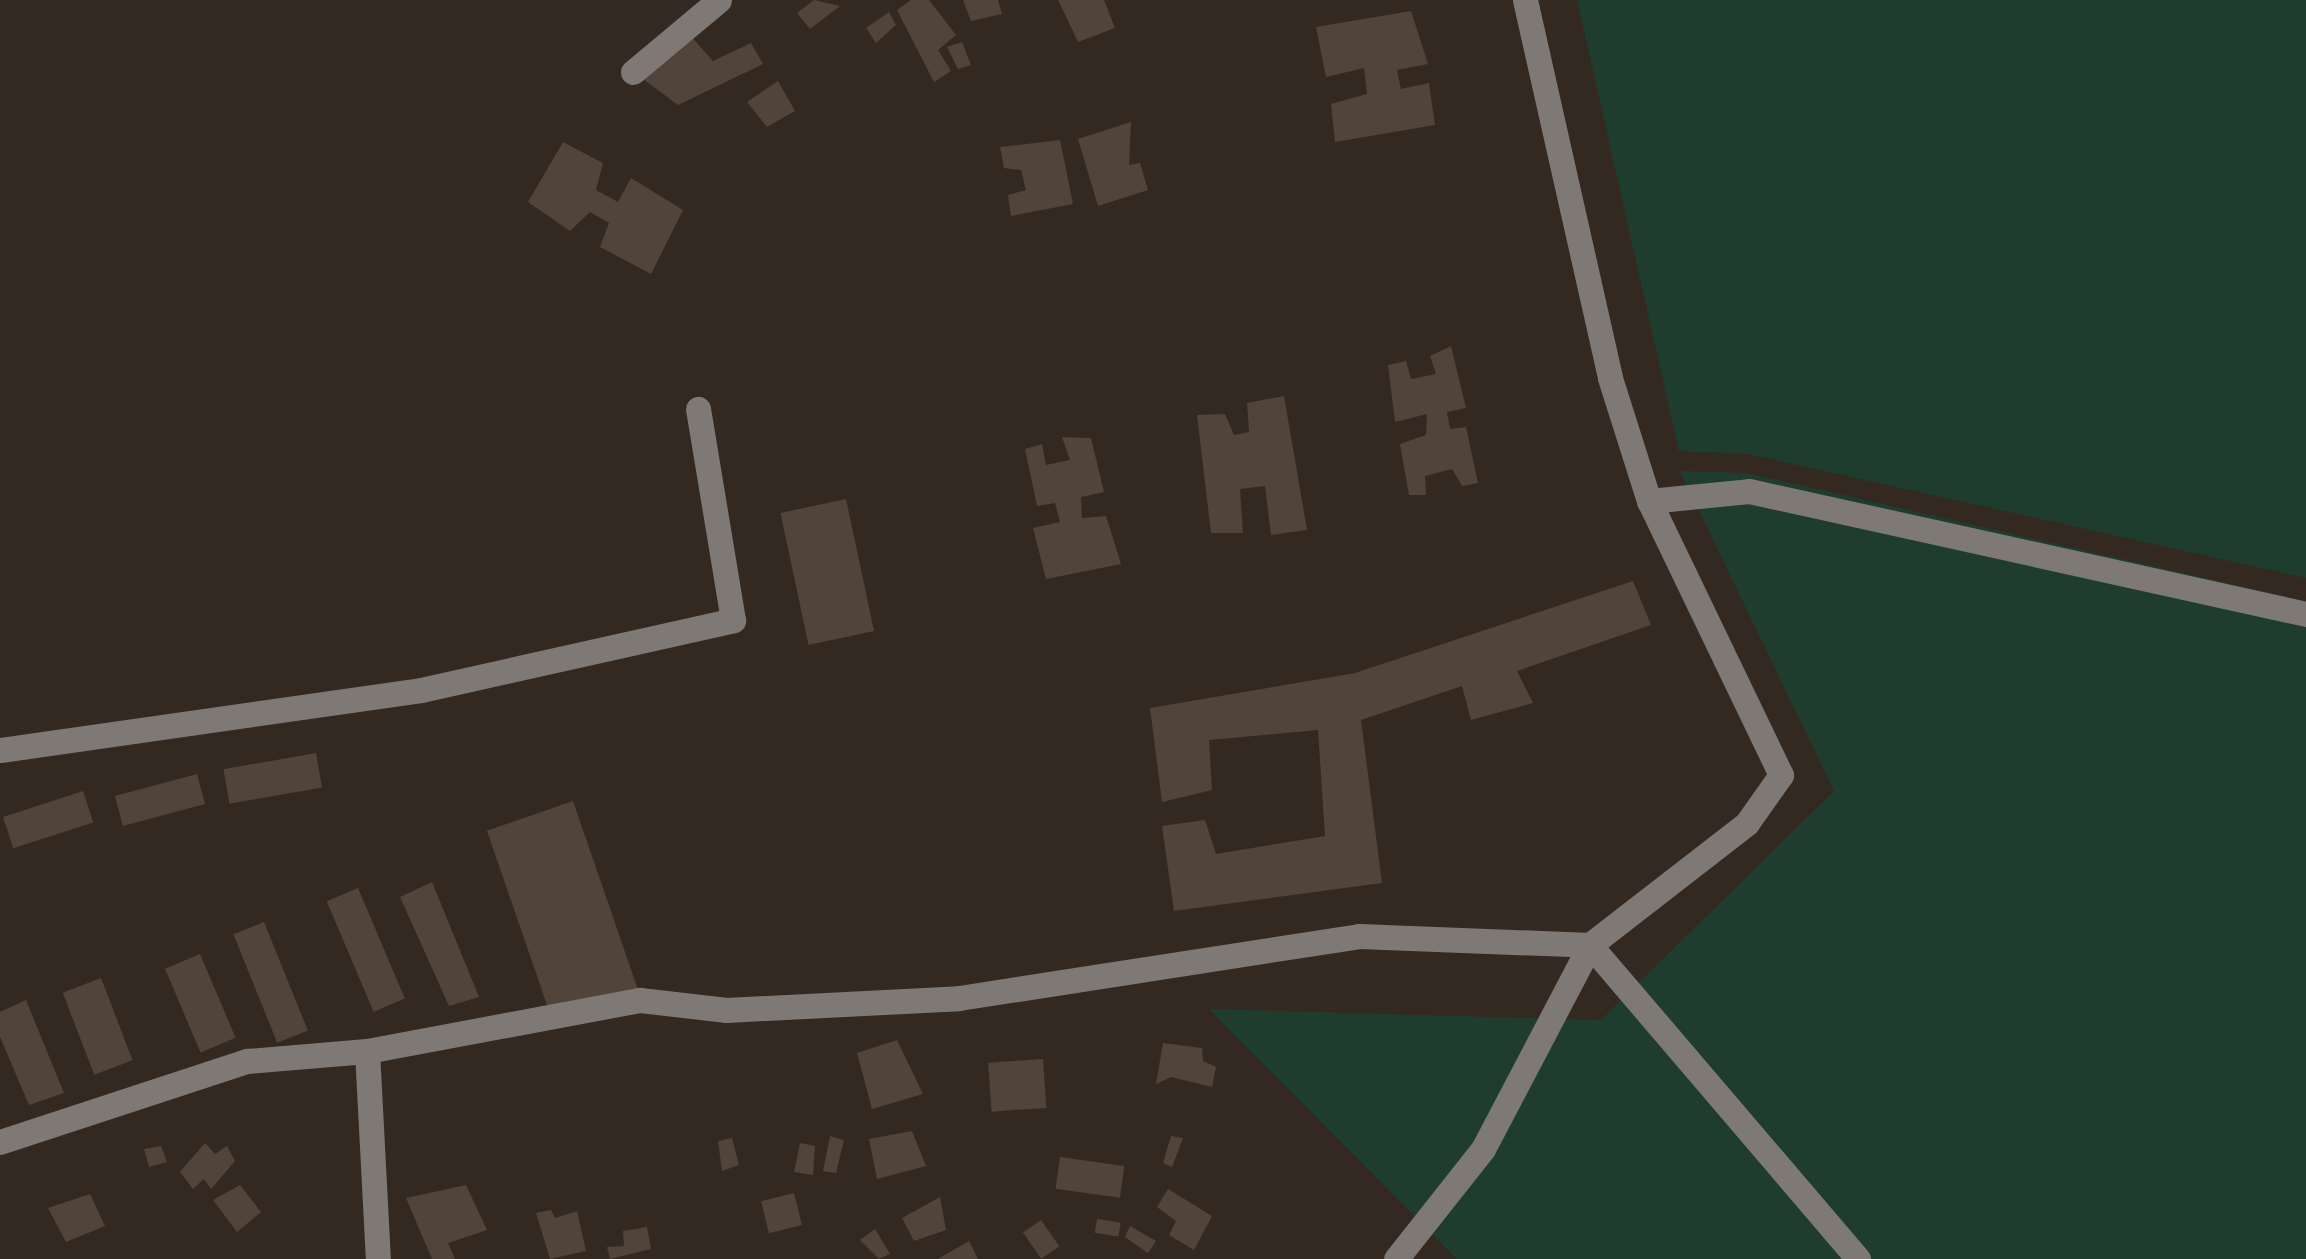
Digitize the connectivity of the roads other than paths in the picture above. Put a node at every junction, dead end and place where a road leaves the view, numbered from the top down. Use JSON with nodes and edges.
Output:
{"nodes":[{"id":1,"x":719,"y":0,"type":"edge"},
{"id":2,"x":1525,"y":0,"type":"edge"},
{"id":3,"x":633,"y":72,"type":"dead end"},
{"id":4,"x":698,"y":409,"type":"dead end"},
{"id":5,"x":1649,"y":501,"type":"junction"},
{"id":6,"x":2306,"y":614,"type":"edge"},
{"id":7,"x":0,"y":750,"type":"edge"},
{"id":8,"x":1590,"y":946,"type":"junction"},
{"id":9,"x":367,"y":1051,"type":"junction"},
{"id":10,"x":0,"y":1142,"type":"edge"},
{"id":11,"x":378,"y":1259,"type":"edge"},
{"id":12,"x":1396,"y":1259,"type":"edge"},
{"id":13,"x":1858,"y":1259,"type":"edge"}],
"edges":[{"from":1,"to":3,"type":"street"},
{"from":2,"to":5,"type":"street"},
{"from":4,"to":7,"type":"street"},
{"from":5,"to":6,"type":"street"},
{"from":5,"to":8,"type":"street"},
{"from":8,"to":9,"type":"street"},
{"from":8,"to":12,"type":"street"},
{"from":8,"to":13,"type":"street"},
{"from":9,"to":10,"type":"street"},
{"from":9,"to":11,"type":"street"}]}
